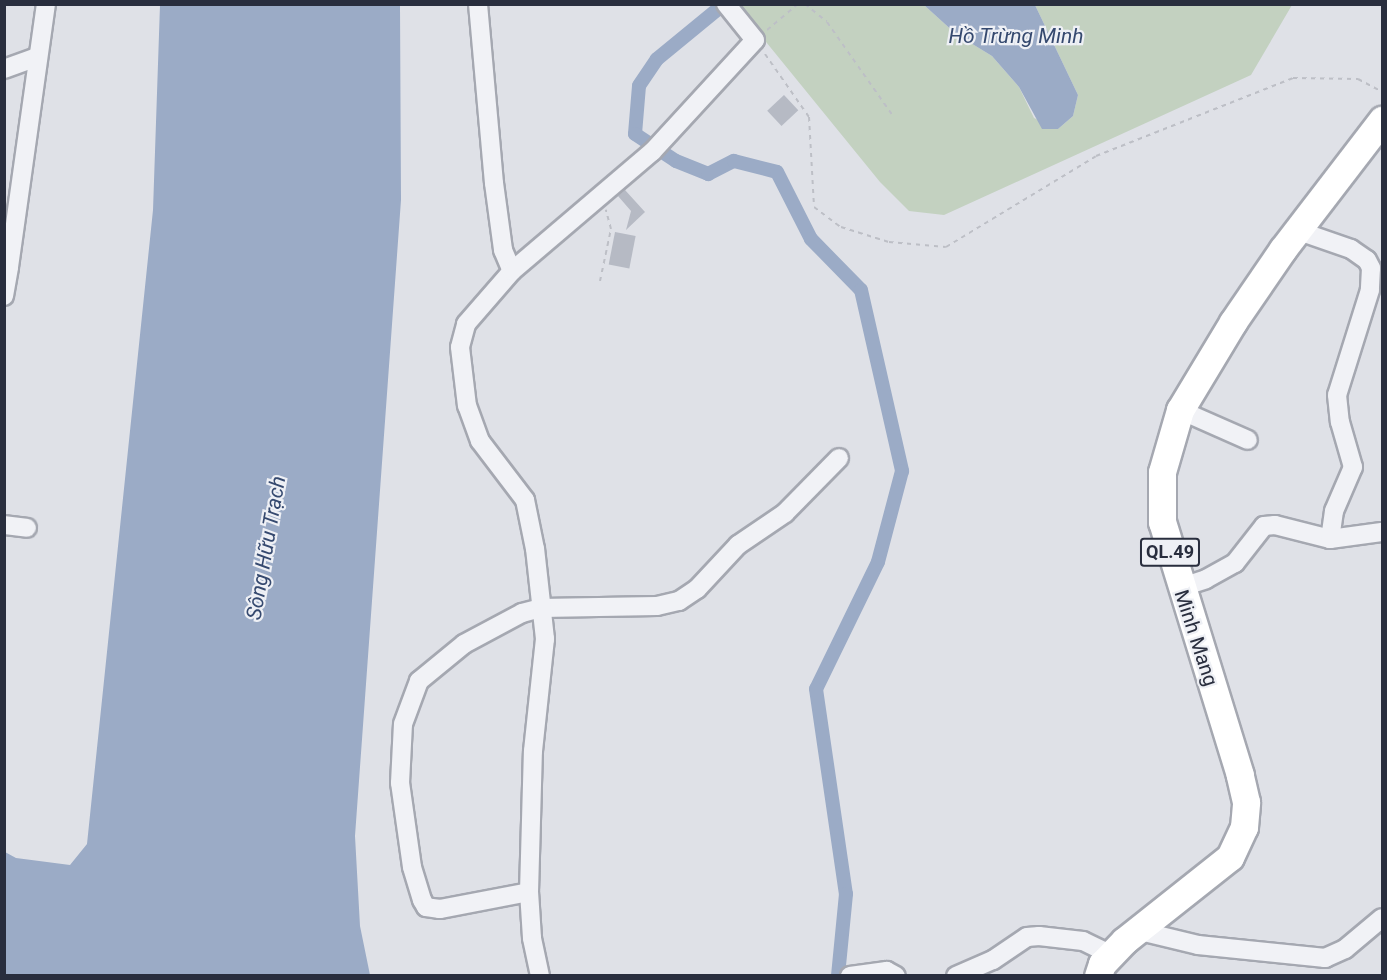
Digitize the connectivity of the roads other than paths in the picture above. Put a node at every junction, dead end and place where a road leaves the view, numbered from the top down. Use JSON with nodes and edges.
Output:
{"nodes":[{"id":1,"x":46,"y":4,"type":"edge"},
{"id":2,"x":478,"y":4,"type":"edge"},
{"id":3,"x":727,"y":6,"type":"edge"},
{"id":4,"x":37,"y":57,"type":"junction"},
{"id":5,"x":4,"y":69,"type":"edge"},
{"id":6,"x":1383,"y":120,"type":"edge"},
{"id":7,"x":1299,"y":231,"type":"junction"},
{"id":8,"x":7,"y":268,"type":"edge"},
{"id":9,"x":512,"y":271,"type":"junction"},
{"id":10,"x":4,"y":296,"type":"edge"},
{"id":11,"x":1180,"y":410,"type":"junction"},
{"id":12,"x":1248,"y":440,"type":"dead end"},
{"id":13,"x":839,"y":458,"type":"dead end"},
{"id":14,"x":4,"y":525,"type":"edge"},
{"id":15,"x":27,"y":528,"type":"dead end"},
{"id":16,"x":1383,"y":532,"type":"edge"},
{"id":17,"x":1330,"y":539,"type":"junction"},
{"id":18,"x":1179,"y":588,"type":"junction"},
{"id":19,"x":542,"y":608,"type":"junction"},
{"id":20,"x":529,"y":892,"type":"junction"},
{"id":21,"x":1383,"y":918,"type":"edge"},
{"id":22,"x":1136,"y":930,"type":"junction"},
{"id":23,"x":1104,"y":964,"type":"edge"},
{"id":24,"x":540,"y":975,"type":"edge"},
{"id":25,"x":850,"y":975,"type":"edge"},
{"id":26,"x":896,"y":975,"type":"edge"},
{"id":27,"x":956,"y":975,"type":"edge"}],
"edges":[{"from":1,"to":4,"type":"street"},
{"from":2,"to":9,"type":"street"},
{"from":3,"to":9,"type":"street"},
{"from":4,"to":5,"type":"street"},
{"from":4,"to":8,"type":"street"},
{"from":6,"to":7,"type":"highway","name":"Minh Mang","number":"QL.49"},
{"from":7,"to":11,"type":"highway","name":"Minh Mang","number":"QL.49"},
{"from":7,"to":17,"type":"street"},
{"from":8,"to":10,"type":"street"},
{"from":9,"to":19,"type":"street"},
{"from":11,"to":12,"type":"street"},
{"from":11,"to":18,"type":"highway","name":"Minh Mang","number":"QL.49"},
{"from":13,"to":19,"type":"street"},
{"from":14,"to":15,"type":"street"},
{"from":16,"to":17,"type":"street"},
{"from":17,"to":18,"type":"street"},
{"from":18,"to":22,"type":"highway","name":"Minh Mang","number":"QL.49"},
{"from":19,"to":20,"type":"street"},
{"from":19,"to":20,"type":"street"},
{"from":20,"to":24,"type":"street"},
{"from":21,"to":22,"type":"street"},
{"from":22,"to":23,"type":"highway","name":"Minh Mang","number":"QL.49"},
{"from":23,"to":27,"type":"street"},
{"from":25,"to":26,"type":"street"}]}
